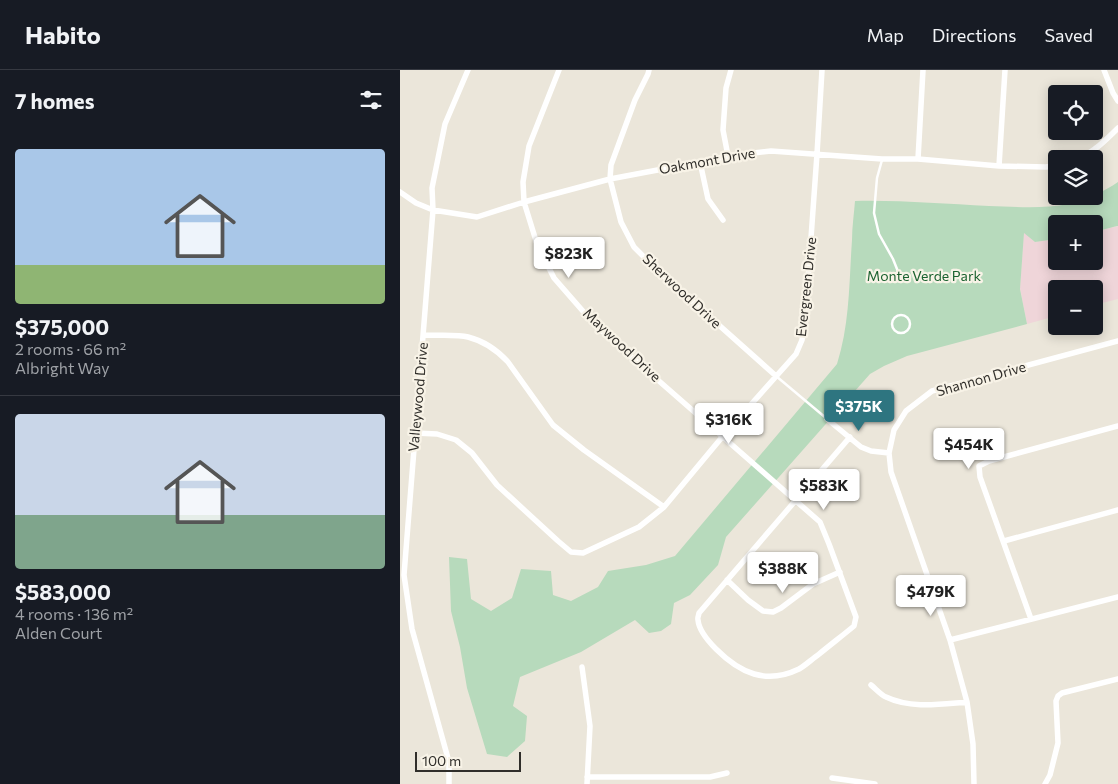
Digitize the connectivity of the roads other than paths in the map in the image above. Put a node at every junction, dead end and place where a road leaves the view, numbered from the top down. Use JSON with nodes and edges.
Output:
{"nodes":[{"id":1,"x":468,"y":70,"type":"edge"},
{"id":2,"x":559,"y":70,"type":"edge"},
{"id":3,"x":649,"y":70,"type":"edge"},
{"id":4,"x":731,"y":70,"type":"edge"},
{"id":5,"x":822,"y":70,"type":"edge"},
{"id":6,"x":923,"y":70,"type":"edge"},
{"id":7,"x":1005,"y":70,"type":"edge"},
{"id":8,"x":1104,"y":70,"type":"edge"},
{"id":9,"x":1118,"y":101,"type":"edge"},
{"id":10,"x":1118,"y":128,"type":"edge"},
{"id":11,"x":1093,"y":150,"type":"edge"},
{"id":12,"x":817,"y":154,"type":"junction"},
{"id":13,"x":728,"y":156,"type":"junction"},
{"id":14,"x":882,"y":158,"type":"junction"},
{"id":15,"x":918,"y":159,"type":"junction"},
{"id":16,"x":700,"y":162,"type":"junction"},
{"id":17,"x":999,"y":166,"type":"junction"},
{"id":18,"x":1048,"y":167,"type":"edge"},
{"id":19,"x":610,"y":179,"type":"junction"},
{"id":20,"x":400,"y":192,"type":"edge"},
{"id":21,"x":524,"y":202,"type":"junction"},
{"id":22,"x":434,"y":210,"type":"junction"},
{"id":23,"x":723,"y":220,"type":"dead end"},
{"id":24,"x":899,"y":274,"type":"dead end"},
{"id":25,"x":892,"y":322,"type":"joint"},
{"id":26,"x":424,"y":336,"type":"junction"},
{"id":27,"x":1118,"y":341,"type":"edge"},
{"id":28,"x":776,"y":376,"type":"junction"},
{"id":29,"x":827,"y":419,"type":"joint"},
{"id":30,"x":1118,"y":426,"type":"edge"},
{"id":31,"x":415,"y":433,"type":"junction"},
{"id":32,"x":723,"y":436,"type":"junction"},
{"id":33,"x":850,"y":437,"type":"junction"},
{"id":34,"x":889,"y":453,"type":"junction"},
{"id":35,"x":795,"y":500,"type":"junction"},
{"id":36,"x":664,"y":507,"type":"junction"},
{"id":37,"x":1118,"y":510,"type":"edge"},
{"id":38,"x":1004,"y":541,"type":"junction"},
{"id":39,"x":840,"y":572,"type":"junction"},
{"id":40,"x":727,"y":580,"type":"junction"},
{"id":41,"x":1118,"y":597,"type":"edge"},
{"id":42,"x":1031,"y":619,"type":"junction"},
{"id":43,"x":950,"y":640,"type":"junction"},
{"id":44,"x":582,"y":667,"type":"dead end"},
{"id":45,"x":1118,"y":679,"type":"edge"},
{"id":46,"x":871,"y":685,"type":"dead end"},
{"id":47,"x":967,"y":702,"type":"junction"},
{"id":48,"x":727,"y":773,"type":"dead end"},
{"id":49,"x":832,"y":778,"type":"dead end"},
{"id":50,"x":587,"y":781,"type":"edge"},
{"id":51,"x":449,"y":784,"type":"edge"},
{"id":52,"x":875,"y":784,"type":"edge"},
{"id":53,"x":974,"y":784,"type":"edge"},
{"id":54,"x":1045,"y":784,"type":"edge"}],
"edges":[{"from":1,"to":22,"type":"street","name":"Valleywood Drive"},
{"from":2,"to":21,"type":"street","name":"Maywood Drive"},
{"from":3,"to":19,"type":"street","name":"Sherwood Drive"},
{"from":4,"to":13,"type":"street"},
{"from":5,"to":12,"type":"street","name":"Evergreen Drive"},
{"from":6,"to":15,"type":"street"},
{"from":7,"to":17,"type":"street"},
{"from":8,"to":9,"type":"street"},
{"from":10,"to":11,"type":"street"},
{"from":12,"to":13,"type":"street","name":"Oakmont Drive"},
{"from":12,"to":14,"type":"street","name":"Oakmont Drive"},
{"from":12,"to":28,"type":"street","name":"Evergreen Drive"},
{"from":13,"to":16,"type":"street","name":"Oakmont Drive"},
{"from":14,"to":15,"type":"street","name":"Oakmont Drive"},
{"from":14,"to":24,"type":"lane"},
{"from":15,"to":17,"type":"street","name":"Oakmont Drive"},
{"from":16,"to":19,"type":"street","name":"Oakmont Drive"},
{"from":16,"to":23,"type":"street"},
{"from":17,"to":18,"type":"street","name":"Oakmont Drive"},
{"from":19,"to":21,"type":"street","name":"Oakmont Drive"},
{"from":19,"to":28,"type":"street","name":"Sherwood Drive"},
{"from":20,"to":22,"type":"street","name":"Oakmont Drive"},
{"from":21,"to":22,"type":"street","name":"Oakmont Drive"},
{"from":21,"to":32,"type":"street","name":"Maywood Drive"},
{"from":22,"to":26,"type":"street","name":"Valleywood Drive"},
{"from":25,"to":25,"type":"lane"},
{"from":26,"to":31,"type":"street","name":"Valleywood Drive"},
{"from":26,"to":36,"type":"street"},
{"from":27,"to":34,"type":"street","name":"Shannon Drive"},
{"from":28,"to":29,"type":"lane","name":"Sherwood Drive"},
{"from":28,"to":32,"type":"street","name":"Evergreen Drive"},
{"from":29,"to":33,"type":"street"},
{"from":30,"to":38,"type":"street"},
{"from":31,"to":36,"type":"street","name":"Evergreen Drive"},
{"from":31,"to":51,"type":"street","name":"Valleywood Drive"},
{"from":32,"to":35,"type":"street","name":"Maywood Drive"},
{"from":32,"to":36,"type":"street","name":"Evergreen Drive"},
{"from":33,"to":34,"type":"street"},
{"from":33,"to":35,"type":"street","name":"Maywood Drive"},
{"from":34,"to":43,"type":"street","name":"Shannon Drive"},
{"from":35,"to":39,"type":"street","name":"Maywood Drive"},
{"from":35,"to":40,"type":"street","name":"Maywood Drive"},
{"from":37,"to":38,"type":"street"},
{"from":38,"to":42,"type":"street"},
{"from":39,"to":40,"type":"street"},
{"from":39,"to":40,"type":"street","name":"Maywood Drive"},
{"from":41,"to":42,"type":"street"},
{"from":42,"to":43,"type":"street"},
{"from":43,"to":47,"type":"street","name":"Shannon Drive"},
{"from":44,"to":50,"type":"street"},
{"from":45,"to":54,"type":"street"},
{"from":46,"to":47,"type":"street"},
{"from":47,"to":53,"type":"street","name":"Shannon Drive"},
{"from":48,"to":50,"type":"street"},
{"from":49,"to":52,"type":"street"}]}
